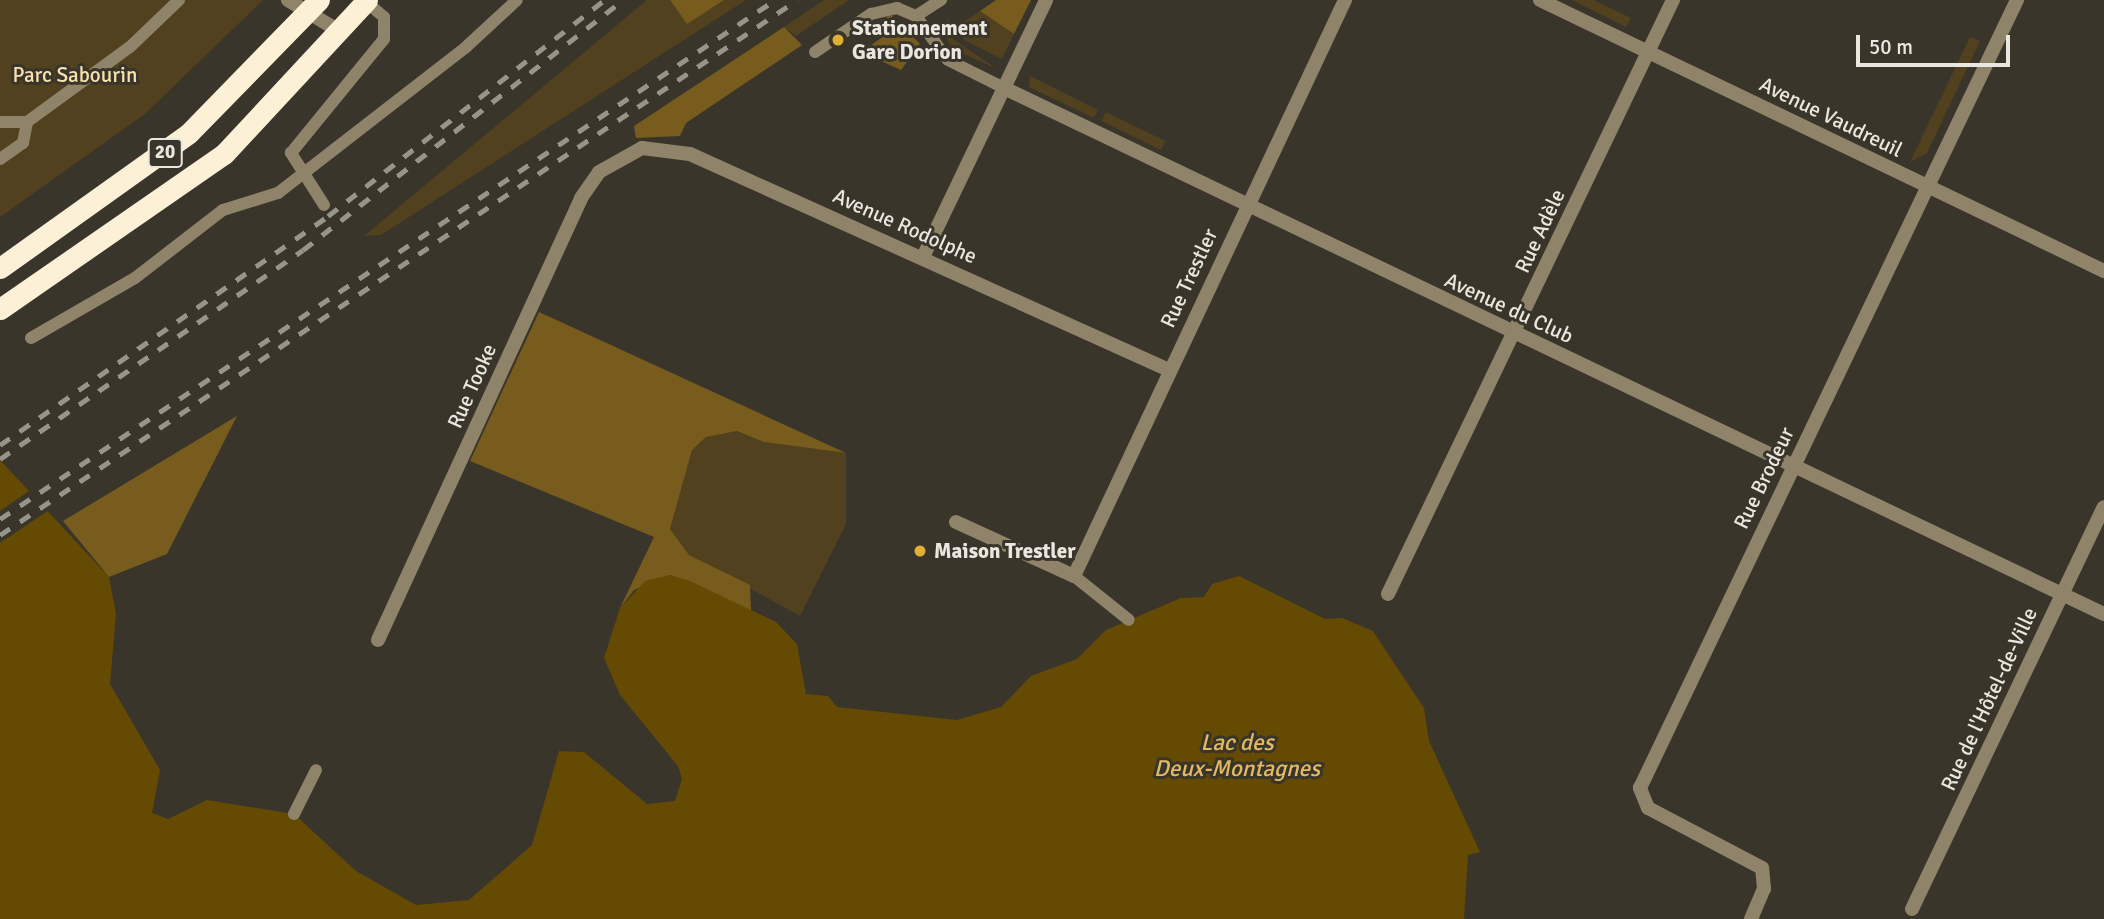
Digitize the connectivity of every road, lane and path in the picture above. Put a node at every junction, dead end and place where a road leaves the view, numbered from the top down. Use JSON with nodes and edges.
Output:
{"nodes":[{"id":1,"x":179,"y":0,"type":"edge"},
{"id":2,"x":288,"y":0,"type":"edge"},
{"id":3,"x":517,"y":0,"type":"edge"},
{"id":4,"x":941,"y":0,"type":"edge"},
{"id":5,"x":1046,"y":0,"type":"edge"},
{"id":6,"x":1345,"y":0,"type":"edge"},
{"id":7,"x":1540,"y":0,"type":"edge"},
{"id":8,"x":1673,"y":0,"type":"edge"},
{"id":9,"x":2017,"y":0,"type":"edge"},
{"id":10,"x":367,"y":1,"type":"edge"},
{"id":11,"x":314,"y":6,"type":"edge"},
{"id":12,"x":916,"y":16,"type":"junction"},
{"id":13,"x":342,"y":33,"type":"junction"},
{"id":14,"x":1649,"y":51,"type":"junction"},
{"id":15,"x":815,"y":52,"type":"dead end"},
{"id":16,"x":1004,"y":89,"type":"junction"},
{"id":17,"x":0,"y":121,"type":"edge"},
{"id":18,"x":27,"y":122,"type":"junction"},
{"id":19,"x":0,"y":159,"type":"edge"},
{"id":20,"x":618,"y":159,"type":"joint"},
{"id":21,"x":302,"y":174,"type":"junction"},
{"id":22,"x":1929,"y":188,"type":"junction"},
{"id":23,"x":324,"y":205,"type":"dead end"},
{"id":24,"x":1247,"y":205,"type":"junction"},
{"id":25,"x":923,"y":257,"type":"junction"},
{"id":26,"x":0,"y":268,"type":"edge"},
{"id":27,"x":2104,"y":271,"type":"edge"},
{"id":28,"x":0,"y":309,"type":"edge"},
{"id":29,"x":1515,"y":334,"type":"junction"},
{"id":30,"x":31,"y":338,"type":"dead end"},
{"id":31,"x":1169,"y":370,"type":"junction"},
{"id":32,"x":1793,"y":467,"type":"junction"},
{"id":33,"x":2104,"y":507,"type":"edge"},
{"id":34,"x":956,"y":522,"type":"dead end"},
{"id":35,"x":1074,"y":576,"type":"junction"},
{"id":36,"x":1388,"y":594,"type":"dead end"},
{"id":37,"x":2062,"y":594,"type":"junction"},
{"id":38,"x":2104,"y":614,"type":"edge"},
{"id":39,"x":1129,"y":620,"type":"dead end"},
{"id":40,"x":378,"y":640,"type":"dead end"},
{"id":41,"x":316,"y":770,"type":"dead end"},
{"id":42,"x":294,"y":814,"type":"dead end"},
{"id":43,"x":1912,"y":909,"type":"dead end"},
{"id":44,"x":1751,"y":919,"type":"edge"}],
"edges":[{"from":1,"to":18,"type":"lane"},
{"from":2,"to":11,"type":"street"},
{"from":3,"to":21,"type":"lane"},
{"from":4,"to":12,"type":"lane"},
{"from":5,"to":16,"type":"street"},
{"from":6,"to":24,"type":"street","name":"Rue Trestler"},
{"from":7,"to":14,"type":"street","name":"Avenue Vaudreuil"},
{"from":8,"to":14,"type":"street","name":"Rue Adèle"},
{"from":9,"to":22,"type":"street","name":"Rue Brodeur"},
{"from":10,"to":13,"type":"highway","number":"20"},
{"from":10,"to":21,"type":"lane"},
{"from":11,"to":13,"type":"street"},
{"from":11,"to":26,"type":"highway","number":"20"},
{"from":12,"to":15,"type":"lane"},
{"from":12,"to":16,"type":"lane","name":"Avenue du Club"},
{"from":13,"to":28,"type":"highway","number":"20"},
{"from":14,"to":22,"type":"street","name":"Avenue Vaudreuil"},
{"from":14,"to":29,"type":"street","name":"Rue Adèle"},
{"from":16,"to":24,"type":"street","name":"Avenue du Club"},
{"from":16,"to":25,"type":"street"},
{"from":17,"to":18,"type":"lane"},
{"from":18,"to":19,"type":"lane"},
{"from":20,"to":25,"type":"street","name":"Avenue Rodolphe"},
{"from":20,"to":40,"type":"street","name":"Rue Tooke"},
{"from":21,"to":23,"type":"lane"},
{"from":21,"to":30,"type":"lane"},
{"from":22,"to":27,"type":"street","name":"Avenue Vaudreuil"},
{"from":22,"to":32,"type":"street","name":"Rue Brodeur"},
{"from":24,"to":29,"type":"street","name":"Avenue du Club"},
{"from":24,"to":31,"type":"street","name":"Rue Trestler"},
{"from":25,"to":31,"type":"street","name":"Avenue Rodolphe"},
{"from":29,"to":32,"type":"street","name":"Avenue du Club"},
{"from":29,"to":36,"type":"street","name":"Rue Adèle"},
{"from":31,"to":35,"type":"street","name":"Rue Trestler"},
{"from":32,"to":37,"type":"street","name":"Avenue du Club"},
{"from":32,"to":44,"type":"street","name":"Rue Brodeur"},
{"from":33,"to":37,"type":"street","name":"Rue de l'Hôtel-de-Ville"},
{"from":34,"to":35,"type":"street"},
{"from":35,"to":39,"type":"lane"},
{"from":37,"to":38,"type":"street","name":"Avenue du Club"},
{"from":37,"to":43,"type":"street","name":"Rue de l'Hôtel-de-Ville"},
{"from":41,"to":42,"type":"lane"}]}
